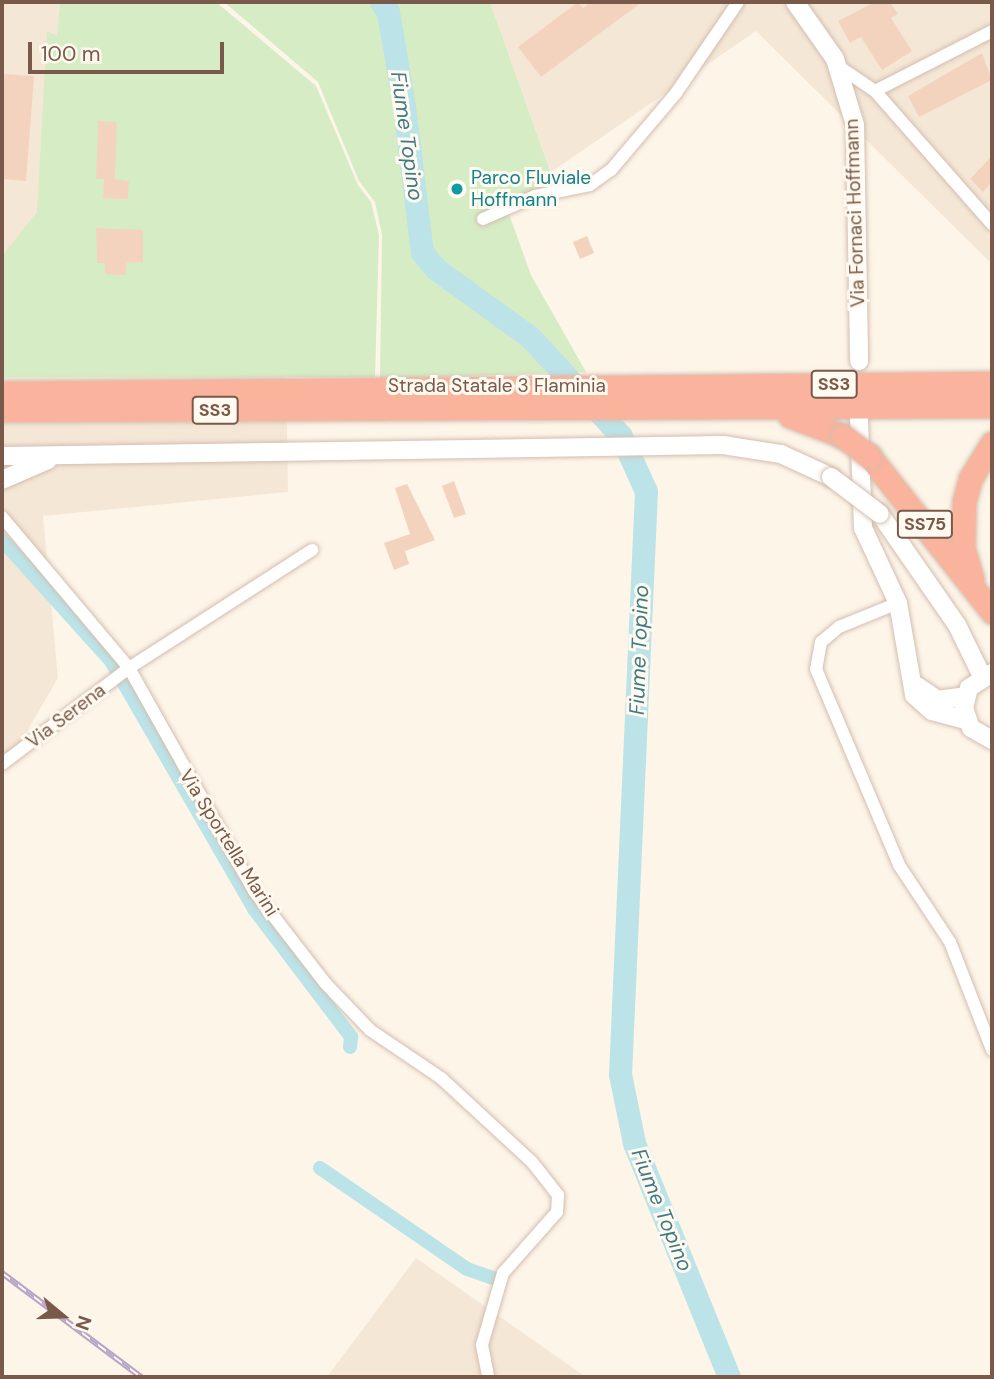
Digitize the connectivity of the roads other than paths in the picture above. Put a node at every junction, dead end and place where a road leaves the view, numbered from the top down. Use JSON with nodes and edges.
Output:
{"nodes":[{"id":1,"x":738,"y":2,"type":"edge"},
{"id":2,"x":795,"y":2,"type":"edge"},
{"id":3,"x":992,"y":31,"type":"edge"},
{"id":4,"x":838,"y":66,"type":"junction"},
{"id":5,"x":875,"y":91,"type":"junction"},
{"id":6,"x":483,"y":219,"type":"dead end"},
{"id":7,"x":992,"y":224,"type":"edge"},
{"id":8,"x":859,"y":362,"type":"dead end"},
{"id":9,"x":992,"y":372,"type":"edge"},
{"id":10,"x":992,"y":383,"type":"edge"},
{"id":11,"x":684,"y":385,"type":"junction"},
{"id":12,"x":2,"y":393,"type":"edge"},
{"id":13,"x":992,"y":406,"type":"edge"},
{"id":14,"x":684,"y":409,"type":"junction"},
{"id":15,"x":2,"y":410,"type":"edge"},
{"id":16,"x":859,"y":419,"type":"dead end"},
{"id":17,"x":992,"y":443,"type":"edge"},
{"id":18,"x":2,"y":456,"type":"edge"},
{"id":19,"x":65,"y":456,"type":"junction"},
{"id":20,"x":2,"y":480,"type":"edge"},
{"id":21,"x":3,"y":521,"type":"edge"},
{"id":22,"x":312,"y":550,"type":"dead end"},
{"id":23,"x":898,"y":603,"type":"junction"},
{"id":24,"x":985,"y":603,"type":"edge"},
{"id":25,"x":129,"y":669,"type":"junction"},
{"id":26,"x":987,"y":675,"type":"edge"},
{"id":27,"x":911,"y":677,"type":"junction"},
{"id":28,"x":965,"y":696,"type":"junction"},
{"id":29,"x":966,"y":720,"type":"junction"},
{"id":30,"x":992,"y":740,"type":"edge"},
{"id":31,"x":2,"y":764,"type":"edge"},
{"id":32,"x":992,"y":1050,"type":"edge"},
{"id":33,"x":488,"y":1377,"type":"edge"}],
"edges":[{"from":1,"to":6,"type":"street"},
{"from":2,"to":4,"type":"main road","name":"Via Fornaci Hoffmann"},
{"from":3,"to":5,"type":"street"},
{"from":4,"to":5,"type":"street","name":"Via Fornaci Hoffmann"},
{"from":4,"to":8,"type":"main road","name":"Via Fornaci Hoffmann"},
{"from":5,"to":7,"type":"street","name":"Via Fornaci Hoffmann"},
{"from":9,"to":11,"type":"highway"},
{"from":10,"to":11,"type":"highway","name":"Strada Statale 3 Flaminia","number":"SS3"},
{"from":11,"to":12,"type":"highway","name":"Strada Statale 3 Flaminia","number":"SS3"},
{"from":13,"to":14,"type":"highway","name":"Strada Statale 3 Flaminia","number":"SS3"},
{"from":14,"to":15,"type":"highway","name":"Strada Statale 3 Flaminia","number":"SS3"},
{"from":14,"to":24,"type":"highway","number":"SS75","bridge":true},
{"from":16,"to":23,"type":"main road"},
{"from":17,"to":24,"type":"highway","number":"SS75"},
{"from":18,"to":19,"type":"main road"},
{"from":19,"to":20,"type":"main road"},
{"from":19,"to":26,"type":"main road","bridge":true},
{"from":21,"to":25,"type":"street","name":"Via Sportella Marini"},
{"from":22,"to":25,"type":"street","name":"Via Serena"},
{"from":23,"to":27,"type":"main road"},
{"from":23,"to":32,"type":"street"},
{"from":25,"to":31,"type":"street","name":"Via Serena"},
{"from":25,"to":33,"type":"street","name":"Via Sportella Marini"},
{"from":26,"to":28,"type":"main road"},
{"from":27,"to":28,"type":"main road"},
{"from":27,"to":29,"type":"main road"},
{"from":28,"to":29,"type":"main road"},
{"from":29,"to":30,"type":"main road"}]}
